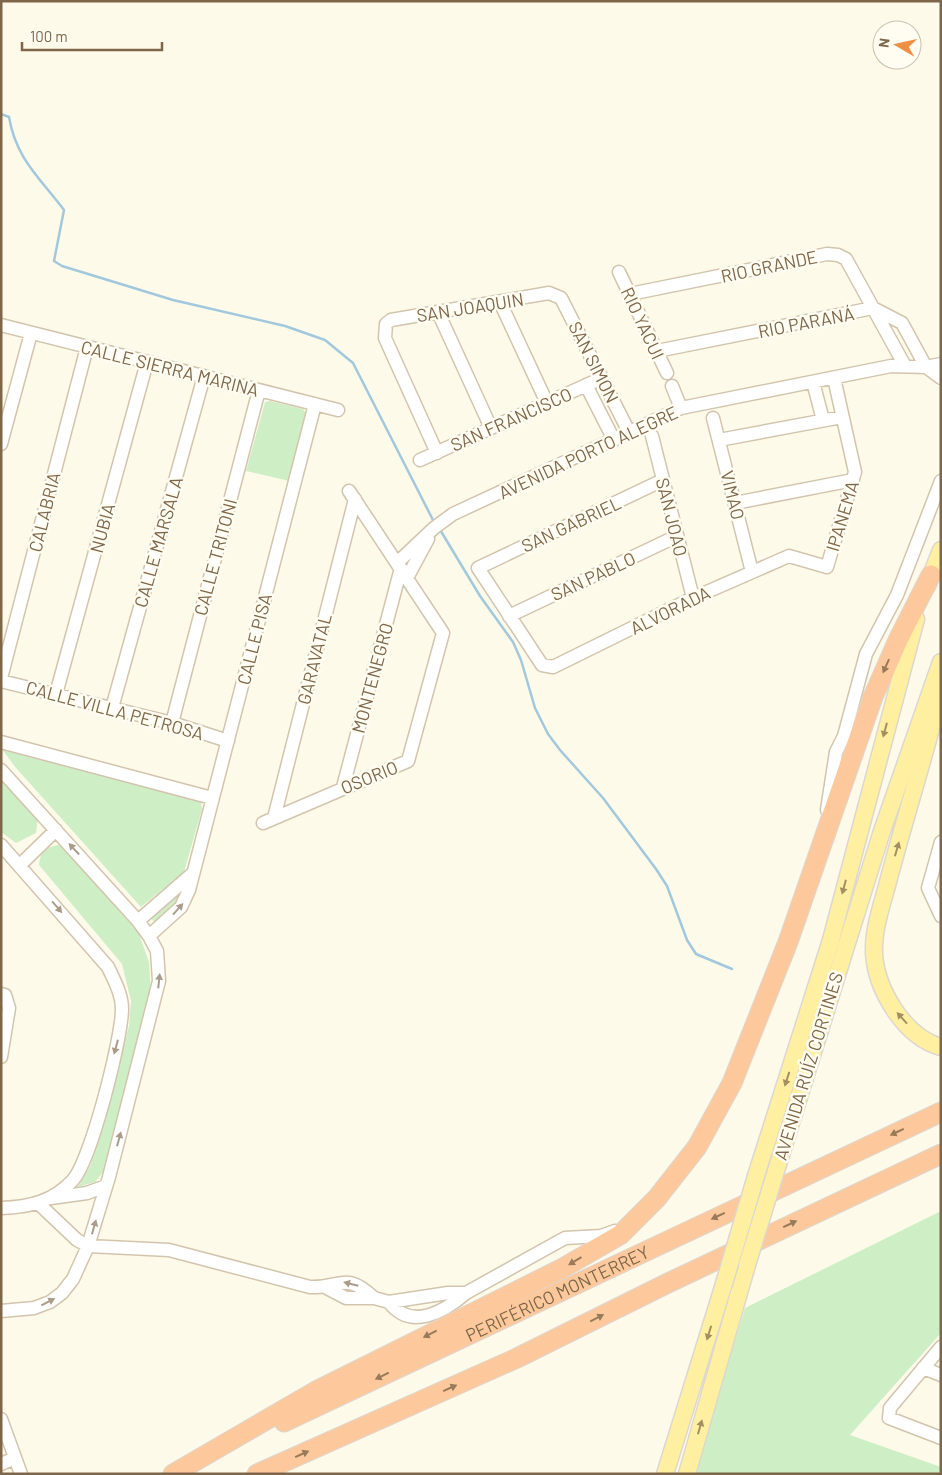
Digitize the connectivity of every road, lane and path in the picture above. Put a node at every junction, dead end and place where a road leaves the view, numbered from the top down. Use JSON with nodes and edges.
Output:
{"nodes":[{"id":1,"x":619,"y":272,"type":"dead end"},
{"id":2,"x":556,"y":294,"type":"joint"},
{"id":3,"x":630,"y":294,"type":"junction"},
{"id":4,"x":500,"y":302,"type":"junction"},
{"id":5,"x":873,"y":308,"type":"junction"},
{"id":6,"x":438,"y":312,"type":"junction"},
{"id":7,"x":1,"y":325,"type":"edge"},
{"id":8,"x":31,"y":333,"type":"junction"},
{"id":9,"x":87,"y":347,"type":"junction"},
{"id":10,"x":657,"y":352,"type":"junction"},
{"id":11,"x":147,"y":362,"type":"junction"},
{"id":12,"x":941,"y":364,"type":"edge"},
{"id":13,"x":905,"y":366,"type":"junction"},
{"id":14,"x":926,"y":367,"type":"junction"},
{"id":15,"x":667,"y":373,"type":"dead end"},
{"id":16,"x":204,"y":376,"type":"junction"},
{"id":17,"x":602,"y":378,"type":"junction"},
{"id":18,"x":834,"y":378,"type":"junction"},
{"id":19,"x":941,"y":378,"type":"edge"},
{"id":20,"x":813,"y":382,"type":"junction"},
{"id":21,"x":586,"y":385,"type":"junction"},
{"id":22,"x":672,"y":386,"type":"dead end"},
{"id":23,"x":259,"y":390,"type":"junction"},
{"id":24,"x":547,"y":403,"type":"junction"},
{"id":25,"x":315,"y":404,"type":"junction"},
{"id":26,"x":682,"y":408,"type":"junction"},
{"id":27,"x":338,"y":410,"type":"dead end"},
{"id":28,"x":842,"y":417,"type":"junction"},
{"id":29,"x":713,"y":418,"type":"dead end"},
{"id":30,"x":823,"y":420,"type":"junction"},
{"id":31,"x":491,"y":428,"type":"junction"},
{"id":32,"x":629,"y":432,"type":"junction"},
{"id":33,"x":652,"y":436,"type":"dead end"},
{"id":34,"x":614,"y":440,"type":"junction"},
{"id":35,"x":719,"y":440,"type":"junction"},
{"id":36,"x":1,"y":444,"type":"edge"},
{"id":37,"x":437,"y":453,"type":"junction"},
{"id":38,"x":420,"y":460,"type":"dead end"},
{"id":39,"x":663,"y":480,"type":"junction"},
{"id":40,"x":853,"y":480,"type":"junction"},
{"id":41,"x":941,"y":481,"type":"edge"},
{"id":42,"x":735,"y":503,"type":"junction"},
{"id":43,"x":434,"y":528,"type":"junction"},
{"id":44,"x":677,"y":536,"type":"junction"},
{"id":45,"x":941,"y":550,"type":"edge"},
{"id":46,"x":789,"y":556,"type":"joint"},
{"id":47,"x":401,"y":570,"type":"junction"},
{"id":48,"x":752,"y":572,"type":"junction"},
{"id":49,"x":932,"y":575,"type":"junction"},
{"id":50,"x":693,"y":598,"type":"junction"},
{"id":51,"x":509,"y":616,"type":"junction"},
{"id":52,"x":941,"y":662,"type":"edge"},
{"id":53,"x":1,"y":679,"type":"edge"},
{"id":54,"x":941,"y":689,"type":"edge"},
{"id":55,"x":56,"y":694,"type":"junction"},
{"id":56,"x":112,"y":708,"type":"junction"},
{"id":57,"x":172,"y":723,"type":"junction"},
{"id":58,"x":228,"y":741,"type":"junction"},
{"id":59,"x":4,"y":743,"type":"edge"},
{"id":60,"x":1,"y":770,"type":"edge"},
{"id":61,"x":343,"y":787,"type":"junction"},
{"id":62,"x":212,"y":798,"type":"junction"},
{"id":63,"x":268,"y":820,"type":"joint"},
{"id":64,"x":56,"y":830,"type":"junction"},
{"id":65,"x":941,"y":842,"type":"edge"},
{"id":66,"x":1,"y":845,"type":"edge"},
{"id":67,"x":820,"y":846,"type":"junction"},
{"id":68,"x":20,"y":864,"type":"junction"},
{"id":69,"x":192,"y":874,"type":"junction"},
{"id":70,"x":941,"y":916,"type":"edge"},
{"id":71,"x":138,"y":921,"type":"junction"},
{"id":72,"x":149,"y":936,"type":"junction"},
{"id":73,"x":788,"y":942,"type":"junction"},
{"id":74,"x":1,"y":994,"type":"edge"},
{"id":75,"x":941,"y":1047,"type":"edge"},
{"id":76,"x":1,"y":1057,"type":"edge"},
{"id":77,"x":941,"y":1112,"type":"edge"},
{"id":78,"x":941,"y":1154,"type":"edge"},
{"id":79,"x":106,"y":1186,"type":"junction"},
{"id":80,"x":51,"y":1198,"type":"junction"},
{"id":81,"x":38,"y":1204,"type":"junction"},
{"id":82,"x":1,"y":1208,"type":"edge"},
{"id":83,"x":88,"y":1246,"type":"junction"},
{"id":84,"x":466,"y":1293,"type":"junction"},
{"id":85,"x":389,"y":1302,"type":"junction"},
{"id":86,"x":1,"y":1311,"type":"edge"},
{"id":87,"x":941,"y":1347,"type":"edge"},
{"id":88,"x":923,"y":1368,"type":"junction"},
{"id":89,"x":941,"y":1374,"type":"edge"},
{"id":90,"x":1,"y":1419,"type":"edge"},
{"id":91,"x":941,"y":1438,"type":"edge"},
{"id":92,"x":16,"y":1458,"type":"junction"},
{"id":93,"x":1,"y":1464,"type":"edge"},
{"id":94,"x":21,"y":1474,"type":"edge"},
{"id":95,"x":174,"y":1474,"type":"edge"},
{"id":96,"x":257,"y":1474,"type":"edge"},
{"id":97,"x":665,"y":1474,"type":"edge"},
{"id":98,"x":687,"y":1474,"type":"edge"}],
"edges":[{"from":1,"to":3,"type":"street","name":"RIO YACUI"},
{"from":2,"to":4,"type":"street","name":"SAN JOAQUIN"},
{"from":2,"to":17,"type":"street","name":"SAN SIMON"},
{"from":3,"to":5,"type":"street","name":"RIO GRANDE"},
{"from":3,"to":10,"type":"street","name":"RIO YACUI"},
{"from":4,"to":6,"type":"street","name":"SAN JOAQUIN"},
{"from":4,"to":24,"type":"street"},
{"from":5,"to":10,"type":"street","name":"RIO PARANÁ"},
{"from":5,"to":13,"type":"street","name":"RIO GRANDE"},
{"from":5,"to":14,"type":"street","name":"RIO PARANÁ"},
{"from":6,"to":31,"type":"street"},
{"from":6,"to":37,"type":"street","name":"SAN JOAQUIN"},
{"from":7,"to":8,"type":"street","name":"CALLE SIERRA MARINA"},
{"from":8,"to":9,"type":"street","name":"CALLE SIERRA MARINA"},
{"from":8,"to":36,"type":"street"},
{"from":9,"to":11,"type":"street","name":"CALLE SIERRA MARINA"},
{"from":9,"to":53,"type":"street","name":"CALABRIA"},
{"from":10,"to":15,"type":"street","name":"RIO YACUI"},
{"from":11,"to":16,"type":"street","name":"CALLE SIERRA MARINA"},
{"from":11,"to":55,"type":"street","name":"NUBIA"},
{"from":12,"to":14,"type":"street","name":"AVENIDA PORTO ALEGRE"},
{"from":13,"to":14,"type":"street","name":"AVENIDA PORTO ALEGRE"},
{"from":13,"to":18,"type":"street","name":"AVENIDA PORTO ALEGRE"},
{"from":14,"to":19,"type":"street"},
{"from":16,"to":23,"type":"street","name":"CALLE SIERRA MARINA"},
{"from":16,"to":56,"type":"street","name":"CALLE MARSALA"},
{"from":17,"to":21,"type":"street","name":"SAN FRANCISCO"},
{"from":17,"to":32,"type":"street","name":"SAN SIMON"},
{"from":18,"to":20,"type":"street","name":"AVENIDA PORTO ALEGRE"},
{"from":18,"to":28,"type":"street","name":"IPANEMA"},
{"from":20,"to":26,"type":"street","name":"AVENIDA PORTO ALEGRE"},
{"from":20,"to":30,"type":"street"},
{"from":21,"to":24,"type":"street","name":"SAN FRANCISCO"},
{"from":21,"to":34,"type":"street","name":"SAN SIMON"},
{"from":22,"to":26,"type":"street"},
{"from":23,"to":25,"type":"street","name":"CALLE SIERRA MARINA"},
{"from":23,"to":57,"type":"street","name":"CALLE TRITONI"},
{"from":24,"to":31,"type":"street","name":"SAN FRANCISCO"},
{"from":25,"to":27,"type":"street","name":"CALLE SIERRA MARINA"},
{"from":25,"to":58,"type":"street","name":"CALLE PISA"},
{"from":26,"to":32,"type":"street","name":"AVENIDA PORTO ALEGRE"},
{"from":28,"to":30,"type":"street"},
{"from":28,"to":40,"type":"street","name":"IPANEMA"},
{"from":29,"to":35,"type":"street","name":"VIMAO"},
{"from":30,"to":35,"type":"street"},
{"from":31,"to":37,"type":"street","name":"SAN FRANCISCO"},
{"from":32,"to":34,"type":"street","name":"AVENIDA PORTO ALEGRE"},
{"from":33,"to":39,"type":"street","name":"SAN JOAO"},
{"from":34,"to":43,"type":"street","name":"AVENIDA PORTO ALEGRE"},
{"from":35,"to":42,"type":"street","name":"VIMAO"},
{"from":37,"to":38,"type":"street","name":"SAN FRANCISCO"},
{"from":39,"to":44,"type":"street","name":"SAN JOAO"},
{"from":39,"to":51,"type":"street","name":"SAN GABRIEL"},
{"from":40,"to":42,"type":"street"},
{"from":40,"to":46,"type":"street","name":"IPANEMA"},
{"from":41,"to":67,"type":"street"},
{"from":42,"to":48,"type":"street","name":"VIMAO"},
{"from":43,"to":47,"type":"street","name":"MONTENEGRO"},
{"from":43,"to":47,"type":"street","name":"AVENIDA PORTO ALEGRE"},
{"from":44,"to":50,"type":"street","name":"SAN JOAO"},
{"from":44,"to":51,"type":"street","name":"SAN PABLO"},
{"from":45,"to":49,"type":"main road","name":"AVENIDA RUÍZ CORTINES"},
{"from":46,"to":48,"type":"street","name":"ALVORADA"},
{"from":47,"to":61,"type":"street","name":"MONTENEGRO"},
{"from":47,"to":61,"type":"street","name":"OSORIO"},
{"from":47,"to":63,"type":"street","name":"GARAVATAL"},
{"from":48,"to":50,"type":"street","name":"ALVORADA"},
{"from":49,"to":67,"type":"highway","one_way":true},
{"from":49,"to":97,"type":"main road","name":"AVENIDA RUÍZ CORTINES","one_way":true,"bridge":true},
{"from":50,"to":51,"type":"street","name":"ALVORADA"},
{"from":98,"to":52,"type":"main road","name":"AVENIDA RUÍZ CORTINES","one_way":true,"bridge":true},
{"from":53,"to":55,"type":"street","name":"CALLE VILLA PETROSA"},
{"from":75,"to":54,"type":"main road","one_way":true},
{"from":55,"to":56,"type":"street","name":"CALLE VILLA PETROSA"},
{"from":56,"to":57,"type":"street","name":"CALLE VILLA PETROSA"},
{"from":57,"to":58,"type":"street","name":"CALLE VILLA PETROSA"},
{"from":58,"to":62,"type":"street","name":"CALLE PISA"},
{"from":59,"to":62,"type":"street"},
{"from":60,"to":64,"type":"street"},
{"from":61,"to":63,"type":"street","name":"OSORIO"},
{"from":62,"to":69,"type":"street","name":"CALLE PISA"},
{"from":64,"to":68,"type":"street"},
{"from":71,"to":64,"type":"street","one_way":true},
{"from":65,"to":70,"type":"street"},
{"from":66,"to":68,"type":"street"},
{"from":67,"to":73,"type":"highway"},
{"from":68,"to":80,"type":"street","one_way":true},
{"from":69,"to":71,"type":"street"},
{"from":72,"to":69,"type":"street","name":"CALLE PISA","one_way":true},
{"from":71,"to":72,"type":"street"},
{"from":79,"to":72,"type":"street","one_way":true},
{"from":73,"to":84,"type":"street"},
{"from":73,"to":95,"type":"highway","one_way":true},
{"from":74,"to":76,"type":"street"},
{"from":77,"to":95,"type":"highway","name":"PERIFÉRICO MONTERREY","one_way":true},
{"from":96,"to":78,"type":"highway","one_way":true},
{"from":79,"to":80,"type":"street"},
{"from":83,"to":79,"type":"street","one_way":true},
{"from":80,"to":81,"type":"street"},
{"from":81,"to":82,"type":"street"},
{"from":81,"to":83,"type":"street"},
{"from":83,"to":85,"type":"street"},
{"from":86,"to":83,"type":"street","one_way":true},
{"from":84,"to":85,"type":"street"},
{"from":84,"to":85,"type":"street"},
{"from":87,"to":88,"type":"street"},
{"from":88,"to":89,"type":"street"},
{"from":88,"to":91,"type":"street"},
{"from":90,"to":92,"type":"street"},
{"from":92,"to":93,"type":"street"},
{"from":92,"to":94,"type":"street"}]}
